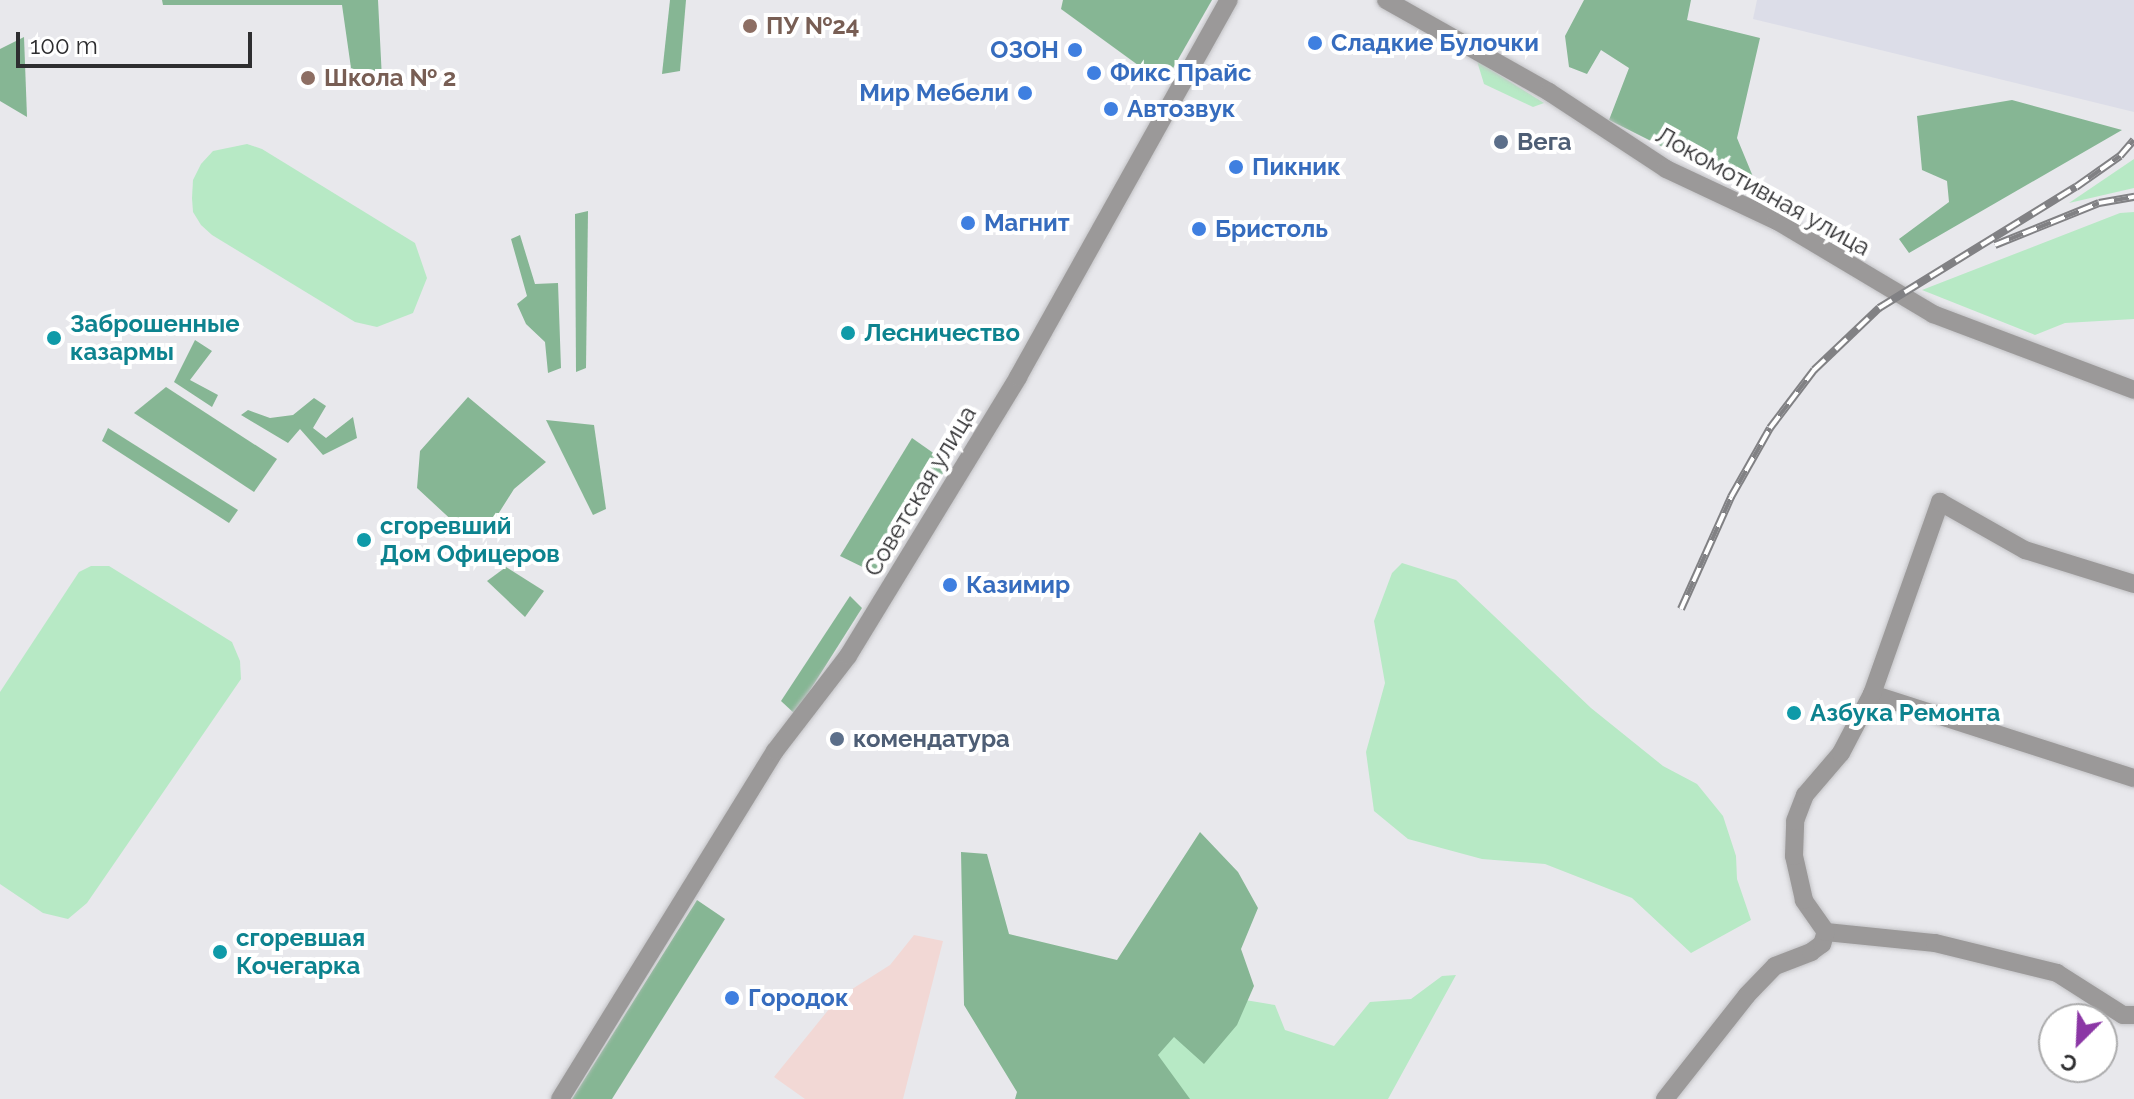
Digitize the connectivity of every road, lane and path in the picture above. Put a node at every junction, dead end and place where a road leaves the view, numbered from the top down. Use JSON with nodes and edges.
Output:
{"nodes":[{"id":1,"x":1229,"y":0,"type":"edge"},
{"id":2,"x":1386,"y":0,"type":"edge"},
{"id":3,"x":2134,"y":390,"type":"edge"},
{"id":4,"x":2134,"y":584,"type":"edge"},
{"id":5,"x":1872,"y":694,"type":"junction"},
{"id":6,"x":2134,"y":778,"type":"edge"},
{"id":7,"x":1826,"y":932,"type":"junction"},
{"id":8,"x":2134,"y":1015,"type":"edge"},
{"id":9,"x":560,"y":1099,"type":"edge"},
{"id":10,"x":1665,"y":1099,"type":"edge"}],
"edges":[{"from":1,"to":9,"type":"street","name":"Советская улица"},
{"from":2,"to":3,"type":"street","name":"Локомотивная улица"},
{"from":4,"to":5,"type":"street"},
{"from":5,"to":6,"type":"street"},
{"from":5,"to":7,"type":"street"},
{"from":7,"to":8,"type":"street"},
{"from":7,"to":10,"type":"street"}]}
